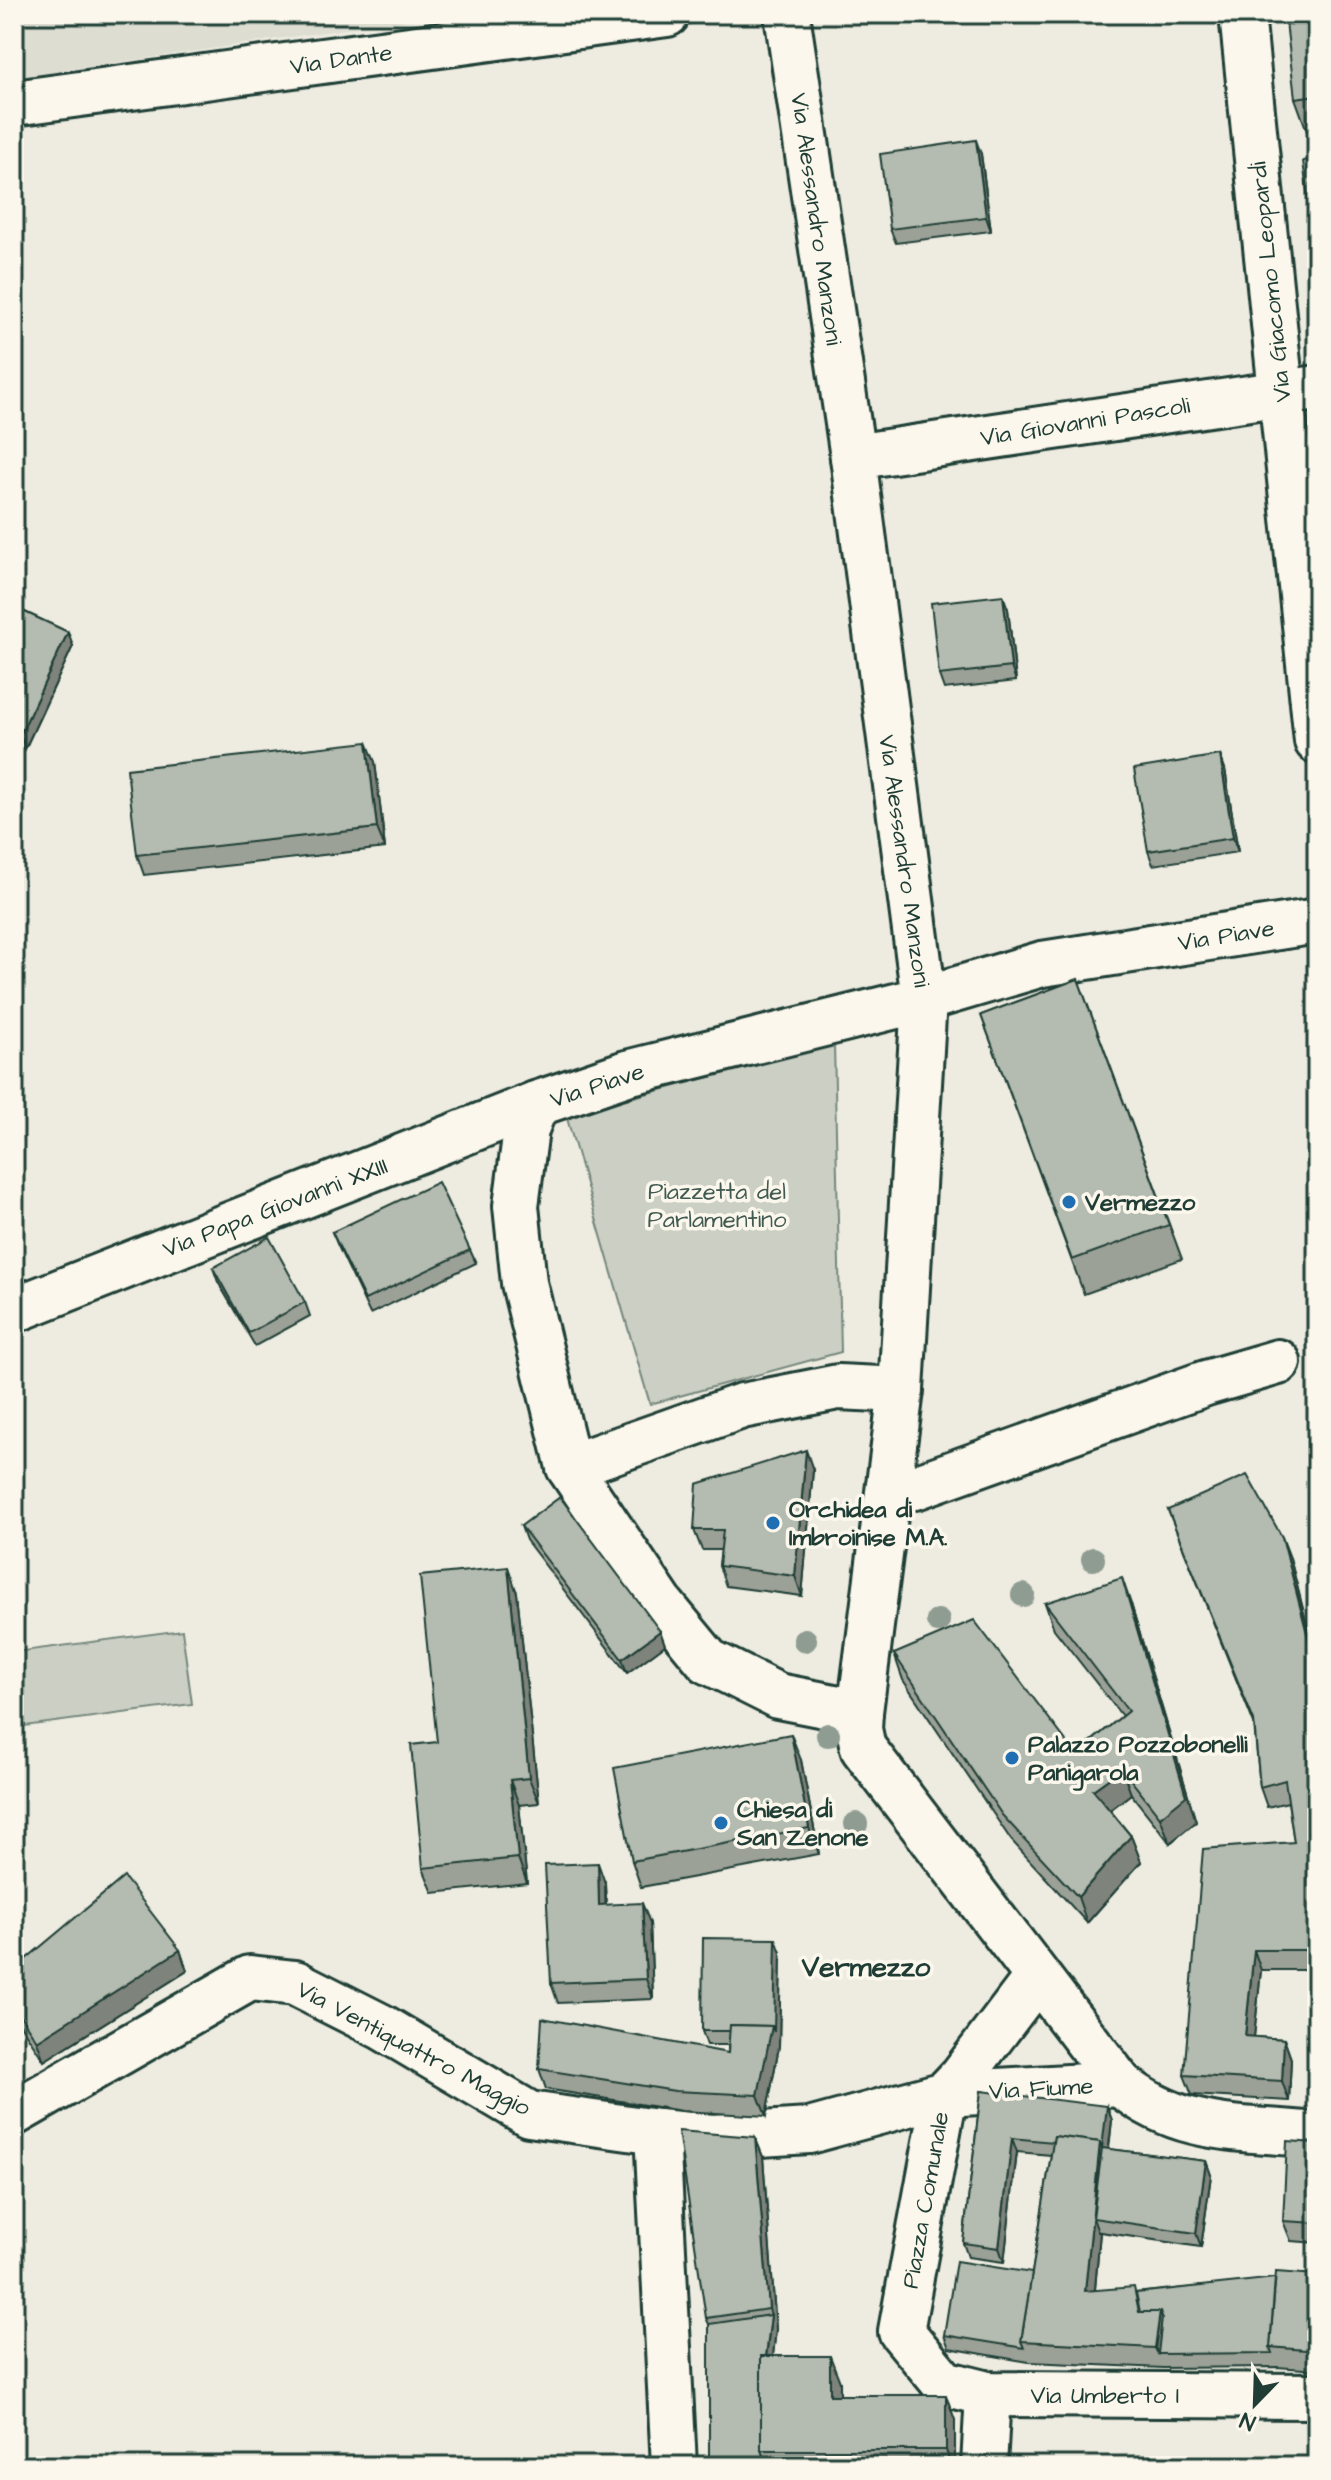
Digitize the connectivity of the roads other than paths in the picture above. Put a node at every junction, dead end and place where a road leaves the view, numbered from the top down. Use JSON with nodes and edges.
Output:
{"nodes":[{"id":1,"x":667,"y":14,"type":"edge"},
{"id":2,"x":787,"y":14,"type":"edge"},
{"id":3,"x":1242,"y":14,"type":"edge"},
{"id":4,"x":14,"y":103,"type":"edge"},
{"id":5,"x":1299,"y":389,"type":"edge"},
{"id":6,"x":853,"y":457,"type":"junction"},
{"id":7,"x":1317,"y":741,"type":"edge"},
{"id":8,"x":1317,"y":921,"type":"edge"},
{"id":9,"x":924,"y":999,"type":"junction"},
{"id":10,"x":536,"y":1104,"type":"junction"},
{"id":11,"x":14,"y":1310,"type":"edge"},
{"id":12,"x":1278,"y":1362,"type":"dead end"},
{"id":13,"x":901,"y":1390,"type":"junction"},
{"id":14,"x":569,"y":1467,"type":"junction"},
{"id":15,"x":891,"y":1487,"type":"junction"},
{"id":16,"x":860,"y":1712,"type":"junction"},
{"id":17,"x":1037,"y":1977,"type":"junction"},
{"id":18,"x":1120,"y":2084,"type":"junction"},
{"id":19,"x":945,"y":2094,"type":"junction"},
{"id":20,"x":14,"y":2113,"type":"edge"},
{"id":21,"x":657,"y":2132,"type":"junction"},
{"id":22,"x":1317,"y":2135,"type":"edge"},
{"id":23,"x":988,"y":2394,"type":"junction"},
{"id":24,"x":1317,"y":2396,"type":"edge"},
{"id":25,"x":674,"y":2466,"type":"edge"},
{"id":26,"x":984,"y":2466,"type":"edge"}],
"edges":[{"from":1,"to":4,"type":"street","name":"Via Dante"},
{"from":2,"to":6,"type":"street","name":"Via Alessandro Manzoni"},
{"from":3,"to":5,"type":"street","name":"Via Giacomo Leopardi"},
{"from":5,"to":6,"type":"street","name":"Via Giovanni Pascoli"},
{"from":5,"to":7,"type":"street","name":"Via Giacomo Leopardi"},
{"from":6,"to":9,"type":"street","name":"Via Alessandro Manzoni"},
{"from":8,"to":9,"type":"street","name":"Via Piave"},
{"from":9,"to":10,"type":"street","name":"Via Piave"},
{"from":9,"to":13,"type":"street","name":"Via Alessandro Manzoni"},
{"from":10,"to":11,"type":"street","name":"Via Papa Giovanni XXIII"},
{"from":10,"to":14,"type":"street","name":"Via Piave"},
{"from":12,"to":15,"type":"street"},
{"from":13,"to":14,"type":"street"},
{"from":13,"to":15,"type":"street","name":"Via Alessandro Manzoni"},
{"from":14,"to":16,"type":"street","name":"Via Piave"},
{"from":15,"to":16,"type":"street","name":"Via Alessandro Manzoni"},
{"from":16,"to":17,"type":"street"},
{"from":17,"to":18,"type":"street"},
{"from":17,"to":19,"type":"street","name":"Piazza Comunale"},
{"from":18,"to":19,"type":"street","name":"Via Fiume"},
{"from":18,"to":22,"type":"street","name":"Via Fiume"},
{"from":19,"to":21,"type":"street","name":"Via Ventiquattro Maggio"},
{"from":19,"to":23,"type":"street","name":"Piazza Comunale"},
{"from":20,"to":21,"type":"street","name":"Via Ventiquattro Maggio"},
{"from":21,"to":25,"type":"street"},
{"from":23,"to":24,"type":"street","name":"Via Umberto I"},
{"from":23,"to":26,"type":"street"}]}
